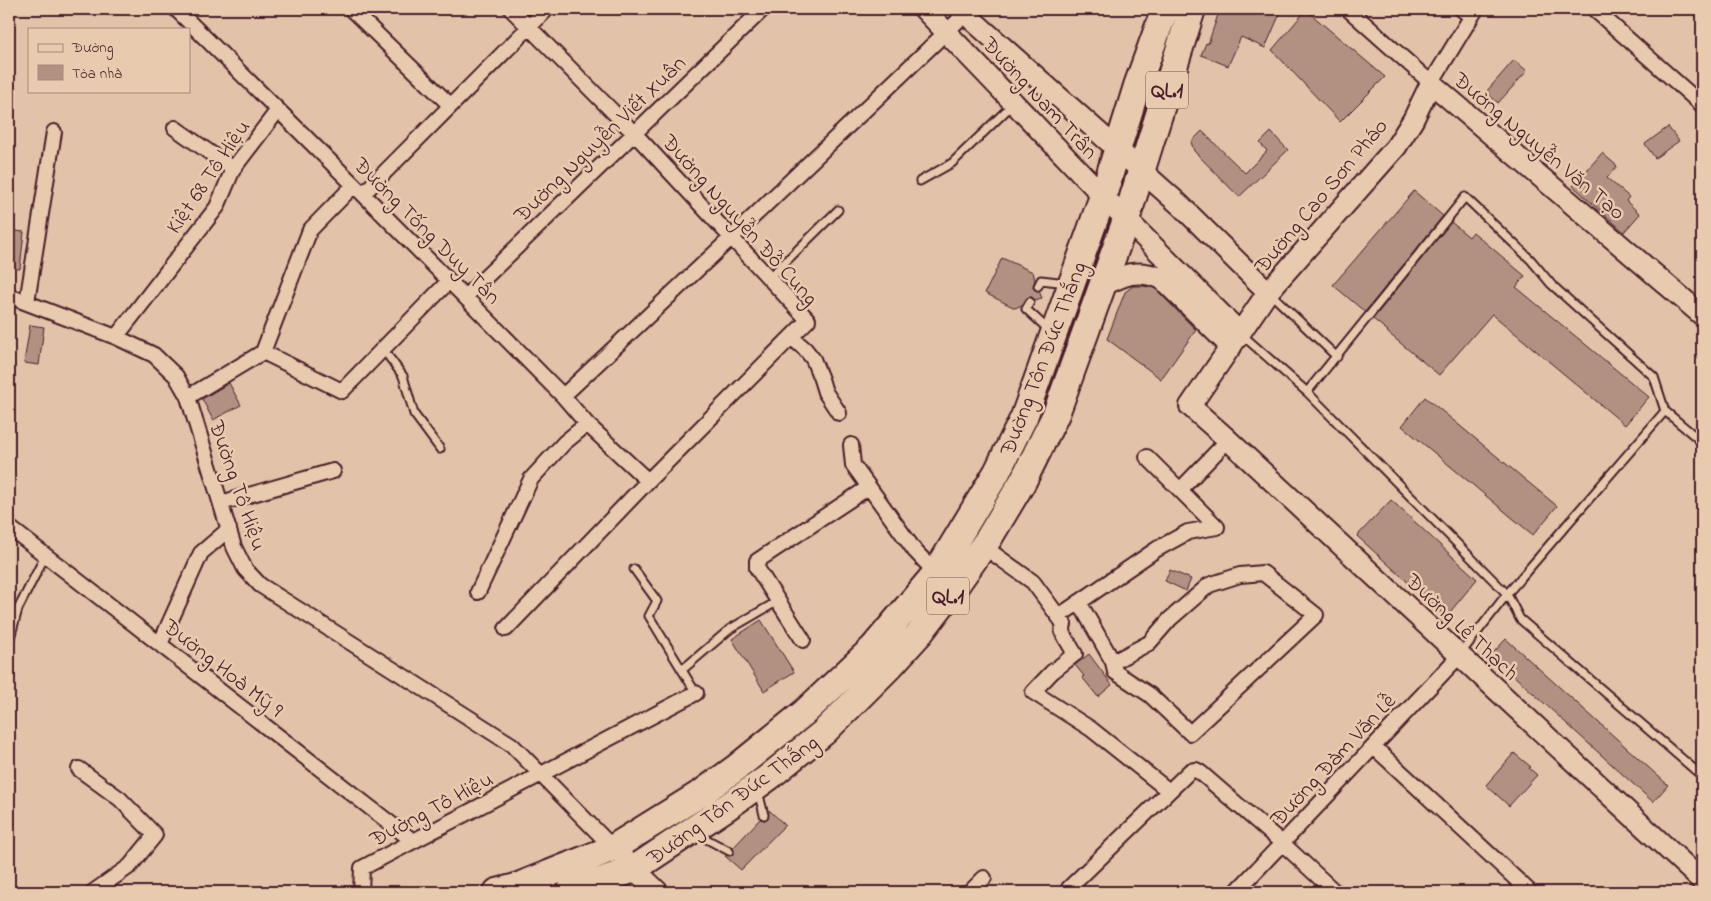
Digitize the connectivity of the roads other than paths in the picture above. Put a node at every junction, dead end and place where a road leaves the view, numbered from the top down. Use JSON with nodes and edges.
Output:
{"nodes":[{"id":1,"x":176,"y":9,"type":"edge"},
{"id":2,"x":351,"y":9,"type":"edge"},
{"id":3,"x":511,"y":9,"type":"edge"},
{"id":4,"x":547,"y":9,"type":"edge"},
{"id":5,"x":763,"y":9,"type":"edge"},
{"id":6,"x":924,"y":9,"type":"edge"},
{"id":7,"x":1165,"y":9,"type":"edge"},
{"id":8,"x":1192,"y":9,"type":"edge"},
{"id":9,"x":1348,"y":9,"type":"edge"},
{"id":10,"x":1456,"y":9,"type":"edge"},
{"id":11,"x":964,"y":10,"type":"edge"},
{"id":12,"x":1601,"y":11,"type":"edge"},
{"id":13,"x":1473,"y":14,"type":"edge"},
{"id":14,"x":529,"y":27,"type":"junction"},
{"id":15,"x":946,"y":32,"type":"junction"},
{"id":16,"x":1431,"y":83,"type":"junction"},
{"id":17,"x":1014,"y":103,"type":"junction"},
{"id":18,"x":450,"y":105,"type":"junction"},
{"id":19,"x":1702,"y":105,"type":"edge"},
{"id":20,"x":278,"y":110,"type":"junction"},
{"id":21,"x":175,"y":128,"type":"dead end"},
{"id":22,"x":54,"y":132,"type":"dead end"},
{"id":23,"x":634,"y":134,"type":"junction"},
{"id":24,"x":1117,"y":150,"type":"junction"},
{"id":25,"x":233,"y":169,"type":"junction"},
{"id":26,"x":1142,"y":171,"type":"junction"},
{"id":27,"x":920,"y":181,"type":"dead end"},
{"id":28,"x":358,"y":189,"type":"junction"},
{"id":29,"x":1103,"y":196,"type":"junction"},
{"id":30,"x":838,"y":210,"type":"dead end"},
{"id":31,"x":1126,"y":220,"type":"junction"},
{"id":32,"x":732,"y":237,"type":"junction"},
{"id":33,"x":769,"y":278,"type":"junction"},
{"id":34,"x":449,"y":281,"type":"junction"},
{"id":35,"x":1072,"y":284,"type":"junction"},
{"id":36,"x":1038,"y":286,"type":"dead end"},
{"id":37,"x":1102,"y":286,"type":"junction"},
{"id":38,"x":1268,"y":292,"type":"junction"},
{"id":39,"x":9,"y":296,"type":"edge"},
{"id":40,"x":465,"y":297,"type":"junction"},
{"id":41,"x":27,"y":302,"type":"junction"},
{"id":42,"x":1030,"y":302,"type":"dead end"},
{"id":43,"x":1702,"y":315,"type":"edge"},
{"id":44,"x":1054,"y":334,"type":"junction"},
{"id":45,"x":791,"y":336,"type":"junction"},
{"id":46,"x":116,"y":337,"type":"junction"},
{"id":47,"x":1236,"y":340,"type":"junction"},
{"id":48,"x":383,"y":349,"type":"junction"},
{"id":49,"x":263,"y":352,"type":"junction"},
{"id":50,"x":1336,"y":357,"type":"junction"},
{"id":51,"x":1307,"y":392,"type":"junction"},
{"id":52,"x":563,"y":396,"type":"junction"},
{"id":53,"x":188,"y":397,"type":"junction"},
{"id":54,"x":1190,"y":406,"type":"joint"},
{"id":55,"x":1665,"y":411,"type":"junction"},
{"id":56,"x":839,"y":413,"type":"dead end"},
{"id":57,"x":587,"y":424,"type":"junction"},
{"id":58,"x":1228,"y":440,"type":"junction"},
{"id":59,"x":1702,"y":442,"type":"edge"},
{"id":60,"x":851,"y":445,"type":"dead end"},
{"id":61,"x":440,"y":449,"type":"dead end"},
{"id":62,"x":1147,"y":457,"type":"dead end"},
{"id":63,"x":333,"y":471,"type":"dead end"},
{"id":64,"x":648,"y":481,"type":"junction"},
{"id":65,"x":869,"y":487,"type":"junction"},
{"id":66,"x":1180,"y":490,"type":"junction"},
{"id":67,"x":221,"y":503,"type":"junction"},
{"id":68,"x":9,"y":527,"type":"edge"},
{"id":69,"x":229,"y":529,"type":"junction"},
{"id":70,"x":983,"y":546,"type":"junction"},
{"id":71,"x":45,"y":556,"type":"junction"},
{"id":72,"x":634,"y":569,"type":"dead end"},
{"id":73,"x":936,"y":573,"type":"junction"},
{"id":74,"x":478,"y":592,"type":"dead end"},
{"id":75,"x":1507,"y":594,"type":"junction"},
{"id":76,"x":778,"y":602,"type":"junction"},
{"id":77,"x":1079,"y":602,"type":"junction"},
{"id":78,"x":1059,"y":616,"type":"junction"},
{"id":79,"x":506,"y":629,"type":"dead end"},
{"id":80,"x":803,"y":640,"type":"dead end"},
{"id":81,"x":9,"y":642,"type":"edge"},
{"id":82,"x":160,"y":644,"type":"junction"},
{"id":83,"x":1460,"y":655,"type":"junction"},
{"id":84,"x":1113,"y":662,"type":"junction"},
{"id":85,"x":682,"y":670,"type":"junction"},
{"id":86,"x":696,"y":693,"type":"joint"},
{"id":87,"x":805,"y":712,"type":"junction"},
{"id":88,"x":824,"y":732,"type":"junction"},
{"id":89,"x":1374,"y":747,"type":"junction"},
{"id":90,"x":78,"y":769,"type":"dead end"},
{"id":91,"x":541,"y":774,"type":"junction"},
{"id":92,"x":1702,"y":776,"type":"edge"},
{"id":93,"x":757,"y":786,"type":"junction"},
{"id":94,"x":1170,"y":791,"type":"junction"},
{"id":95,"x":764,"y":815,"type":"dead end"},
{"id":96,"x":691,"y":831,"type":"junction"},
{"id":97,"x":413,"y":841,"type":"junction"},
{"id":98,"x":1282,"y":843,"type":"junction"},
{"id":99,"x":613,"y":848,"type":"junction"},
{"id":100,"x":730,"y":851,"type":"dead end"},
{"id":101,"x":634,"y":869,"type":"junction"},
{"id":102,"x":984,"y":878,"type":"dead end"},
{"id":103,"x":1702,"y":881,"type":"edge"},
{"id":104,"x":93,"y":892,"type":"edge"},
{"id":105,"x":361,"y":892,"type":"edge"},
{"id":106,"x":497,"y":892,"type":"edge"},
{"id":107,"x":570,"y":892,"type":"edge"},
{"id":108,"x":658,"y":892,"type":"edge"},
{"id":109,"x":970,"y":892,"type":"edge"},
{"id":110,"x":1068,"y":892,"type":"edge"},
{"id":111,"x":1236,"y":892,"type":"edge"},
{"id":112,"x":1335,"y":892,"type":"edge"},
{"id":113,"x":1530,"y":892,"type":"edge"}],
"edges":[{"from":1,"to":20,"type":"street","name":"Đường Tống Duy Tân"},
{"from":2,"to":18,"type":"street"},
{"from":3,"to":14,"type":"street","name":"Đường Nguyễn Đỗ Cung"},
{"from":4,"to":14,"type":"street"},
{"from":5,"to":23,"type":"street","name":"Đường Nguyễn Viết Xuân"},
{"from":6,"to":15,"type":"street","name":"Đường Nam Trân"},
{"from":7,"to":24,"type":"highway","name":"Đường Tôn Đức Thắng","number":"QL.1"},
{"from":8,"to":26,"type":"highway","name":"Đường Tôn Đức Thắng","number":"QL.1"},
{"from":9,"to":16,"type":"street","name":"Đường Nguyễn Văn Tạo"},
{"from":10,"to":13,"type":"lane"},
{"from":11,"to":15,"type":"street"},
{"from":11,"to":24,"type":"street","name":"Đường Nam Trân"},
{"from":12,"to":19,"type":"street"},
{"from":13,"to":16,"type":"street","name":"Đường Cao Sơn Pháo"},
{"from":14,"to":18,"type":"street"},
{"from":14,"to":23,"type":"street","name":"Đường Nguyễn Đỗ Cung"},
{"from":15,"to":17,"type":"street","name":"Đường Nam Trân"},
{"from":15,"to":32,"type":"street"},
{"from":16,"to":38,"type":"street","name":"Đường Cao Sơn Pháo"},
{"from":16,"to":43,"type":"street","name":"Đường Nguyễn Văn Tạo"},
{"from":17,"to":27,"type":"lane"},
{"from":17,"to":29,"type":"street","name":"Đường Nam Trân"},
{"from":18,"to":28,"type":"street"},
{"from":20,"to":25,"type":"street","name":"Kiệt 68 Tô Hiệu"},
{"from":20,"to":28,"type":"street","name":"Đường Tống Duy Tân"},
{"from":21,"to":25,"type":"street"},
{"from":22,"to":41,"type":"street"},
{"from":23,"to":32,"type":"street","name":"Đường Nguyễn Đỗ Cung"},
{"from":23,"to":40,"type":"street","name":"Đường Nguyễn Viết Xuân"},
{"from":24,"to":26,"type":"street","name":"Đường Nam Trân"},
{"from":24,"to":29,"type":"highway","name":"Đường Tôn Đức Thắng","number":"QL.1"},
{"from":25,"to":46,"type":"street","name":"Kiệt 68 Tô Hiệu"},
{"from":26,"to":31,"type":"highway","name":"Đường Tôn Đức Thắng","number":"QL.1"},
{"from":26,"to":38,"type":"street"},
{"from":28,"to":34,"type":"street","name":"Đường Tống Duy Tân"},
{"from":28,"to":49,"type":"street"},
{"from":29,"to":31,"type":"street","name":"Đường Nam Trân"},
{"from":29,"to":35,"type":"highway","name":"Đường Tôn Đức Thắng","number":"QL.1"},
{"from":30,"to":33,"type":"lane"},
{"from":31,"to":37,"type":"highway","name":"Đường Tôn Đức Thắng","number":"QL.1"},
{"from":31,"to":47,"type":"street"},
{"from":32,"to":33,"type":"street","name":"Đường Nguyễn Đỗ Cung"},
{"from":32,"to":52,"type":"street"},
{"from":33,"to":45,"type":"street","name":"Đường Nguyễn Đỗ Cung"},
{"from":34,"to":40,"type":"street","name":"Đường Tống Duy Tân"},
{"from":34,"to":48,"type":"street"},
{"from":35,"to":36,"type":"lane"},
{"from":35,"to":44,"type":"highway","name":"Đường Tôn Đức Thắng","number":"QL.1"},
{"from":37,"to":47,"type":"street"},
{"from":37,"to":70,"type":"highway","name":"Đường Tôn Đức Thắng","number":"QL.1"},
{"from":38,"to":47,"type":"street","name":"Đường Cao Sơn Pháo"},
{"from":38,"to":50,"type":"lane"},
{"from":39,"to":41,"type":"street","name":"Đường Tô Hiệu"},
{"from":40,"to":52,"type":"street","name":"Đường Tống Duy Tân"},
{"from":41,"to":46,"type":"street","name":"Đường Tô Hiệu"},
{"from":42,"to":44,"type":"lane"},
{"from":44,"to":73,"type":"highway","name":"Đường Tôn Đức Thắng","number":"QL.1"},
{"from":45,"to":56,"type":"street"},
{"from":45,"to":64,"type":"street","name":"Đường Nguyễn Đỗ Cung"},
{"from":46,"to":53,"type":"street","name":"Đường Tô Hiệu"},
{"from":47,"to":51,"type":"lane"},
{"from":47,"to":54,"type":"street","name":"Đường Cao Sơn Pháo"},
{"from":48,"to":49,"type":"street"},
{"from":48,"to":61,"type":"lane"},
{"from":49,"to":53,"type":"street"},
{"from":50,"to":51,"type":"lane"},
{"from":50,"to":55,"type":"lane"},
{"from":51,"to":75,"type":"lane"},
{"from":52,"to":57,"type":"street","name":"Đường Tống Duy Tân"},
{"from":53,"to":67,"type":"street","name":"Đường Tô Hiệu"},
{"from":54,"to":58,"type":"street","name":"Đường Lê Thạch"},
{"from":55,"to":59,"type":"lane"},
{"from":55,"to":75,"type":"lane"},
{"from":57,"to":64,"type":"street","name":"Đường Tống Duy Tân"},
{"from":57,"to":74,"type":"street"},
{"from":58,"to":66,"type":"street"},
{"from":58,"to":83,"type":"street","name":"Đường Lê Thạch"},
{"from":60,"to":65,"type":"street"},
{"from":62,"to":66,"type":"street"},
{"from":63,"to":67,"type":"street"},
{"from":64,"to":79,"type":"street","name":"Đường Nguyễn Đỗ Cung"},
{"from":65,"to":73,"type":"street"},
{"from":65,"to":76,"type":"street"},
{"from":66,"to":77,"type":"street"},
{"from":67,"to":69,"type":"street","name":"Đường Tô Hiệu"},
{"from":68,"to":71,"type":"street","name":"Đường Hoà Mỹ 9"},
{"from":69,"to":82,"type":"street"},
{"from":69,"to":91,"type":"street","name":"Đường Tô Hiệu"},
{"from":70,"to":78,"type":"street"},
{"from":70,"to":88,"type":"highway","name":"Đường Tôn Đức Thắng","number":"QL.1"},
{"from":71,"to":81,"type":"lane"},
{"from":71,"to":82,"type":"street","name":"Đường Hoà Mỹ 9"},
{"from":72,"to":85,"type":"lane"},
{"from":73,"to":87,"type":"highway","name":"Đường Tôn Đức Thắng","number":"QL.1"},
{"from":75,"to":83,"type":"lane"},
{"from":75,"to":92,"type":"lane"},
{"from":76,"to":80,"type":"street"},
{"from":76,"to":85,"type":"lane"},
{"from":77,"to":78,"type":"street"},
{"from":77,"to":84,"type":"street"},
{"from":78,"to":94,"type":"street"},
{"from":82,"to":97,"type":"street","name":"Đường Hoà Mỹ 9"},
{"from":83,"to":89,"type":"street","name":"Đường Đàm Văn Lễ"},
{"from":83,"to":103,"type":"street","name":"Đường Lê Thạch"},
{"from":84,"to":84,"type":"street"},
{"from":85,"to":86,"type":"lane"},
{"from":86,"to":91,"type":"street","name":"Đường Tô Hiệu"},
{"from":87,"to":88,"type":"highway"},
{"from":87,"to":99,"type":"highway","name":"Đường Tôn Đức Thắng","number":"QL.1"},
{"from":88,"to":93,"type":"highway","name":"Đường Tôn Đức Thắng","number":"QL.1"},
{"from":89,"to":98,"type":"street","name":"Đường Đàm Văn Lễ"},
{"from":89,"to":113,"type":"street"},
{"from":90,"to":104,"type":"street"},
{"from":91,"to":97,"type":"street","name":"Đường Tô Hiệu"},
{"from":91,"to":99,"type":"street","name":"Đường Tô Hiệu"},
{"from":93,"to":95,"type":"lane"},
{"from":93,"to":96,"type":"highway","name":"Đường Tôn Đức Thắng","number":"QL.1"},
{"from":94,"to":98,"type":"street"},
{"from":94,"to":110,"type":"street"},
{"from":96,"to":100,"type":"lane"},
{"from":96,"to":101,"type":"highway","name":"Đường Tôn Đức Thắng","number":"QL.1"},
{"from":97,"to":105,"type":"street","name":"Đường Tô Hiệu"},
{"from":98,"to":111,"type":"street","name":"Đường Đàm Văn Lễ"},
{"from":98,"to":112,"type":"street"},
{"from":99,"to":101,"type":"street"},
{"from":99,"to":106,"type":"highway","name":"Đường Tôn Đức Thắng","number":"QL.1"},
{"from":101,"to":107,"type":"highway","name":"Đường Tôn Đức Thắng","number":"QL.1"},
{"from":101,"to":108,"type":"street"},
{"from":102,"to":109,"type":"street"}]}
